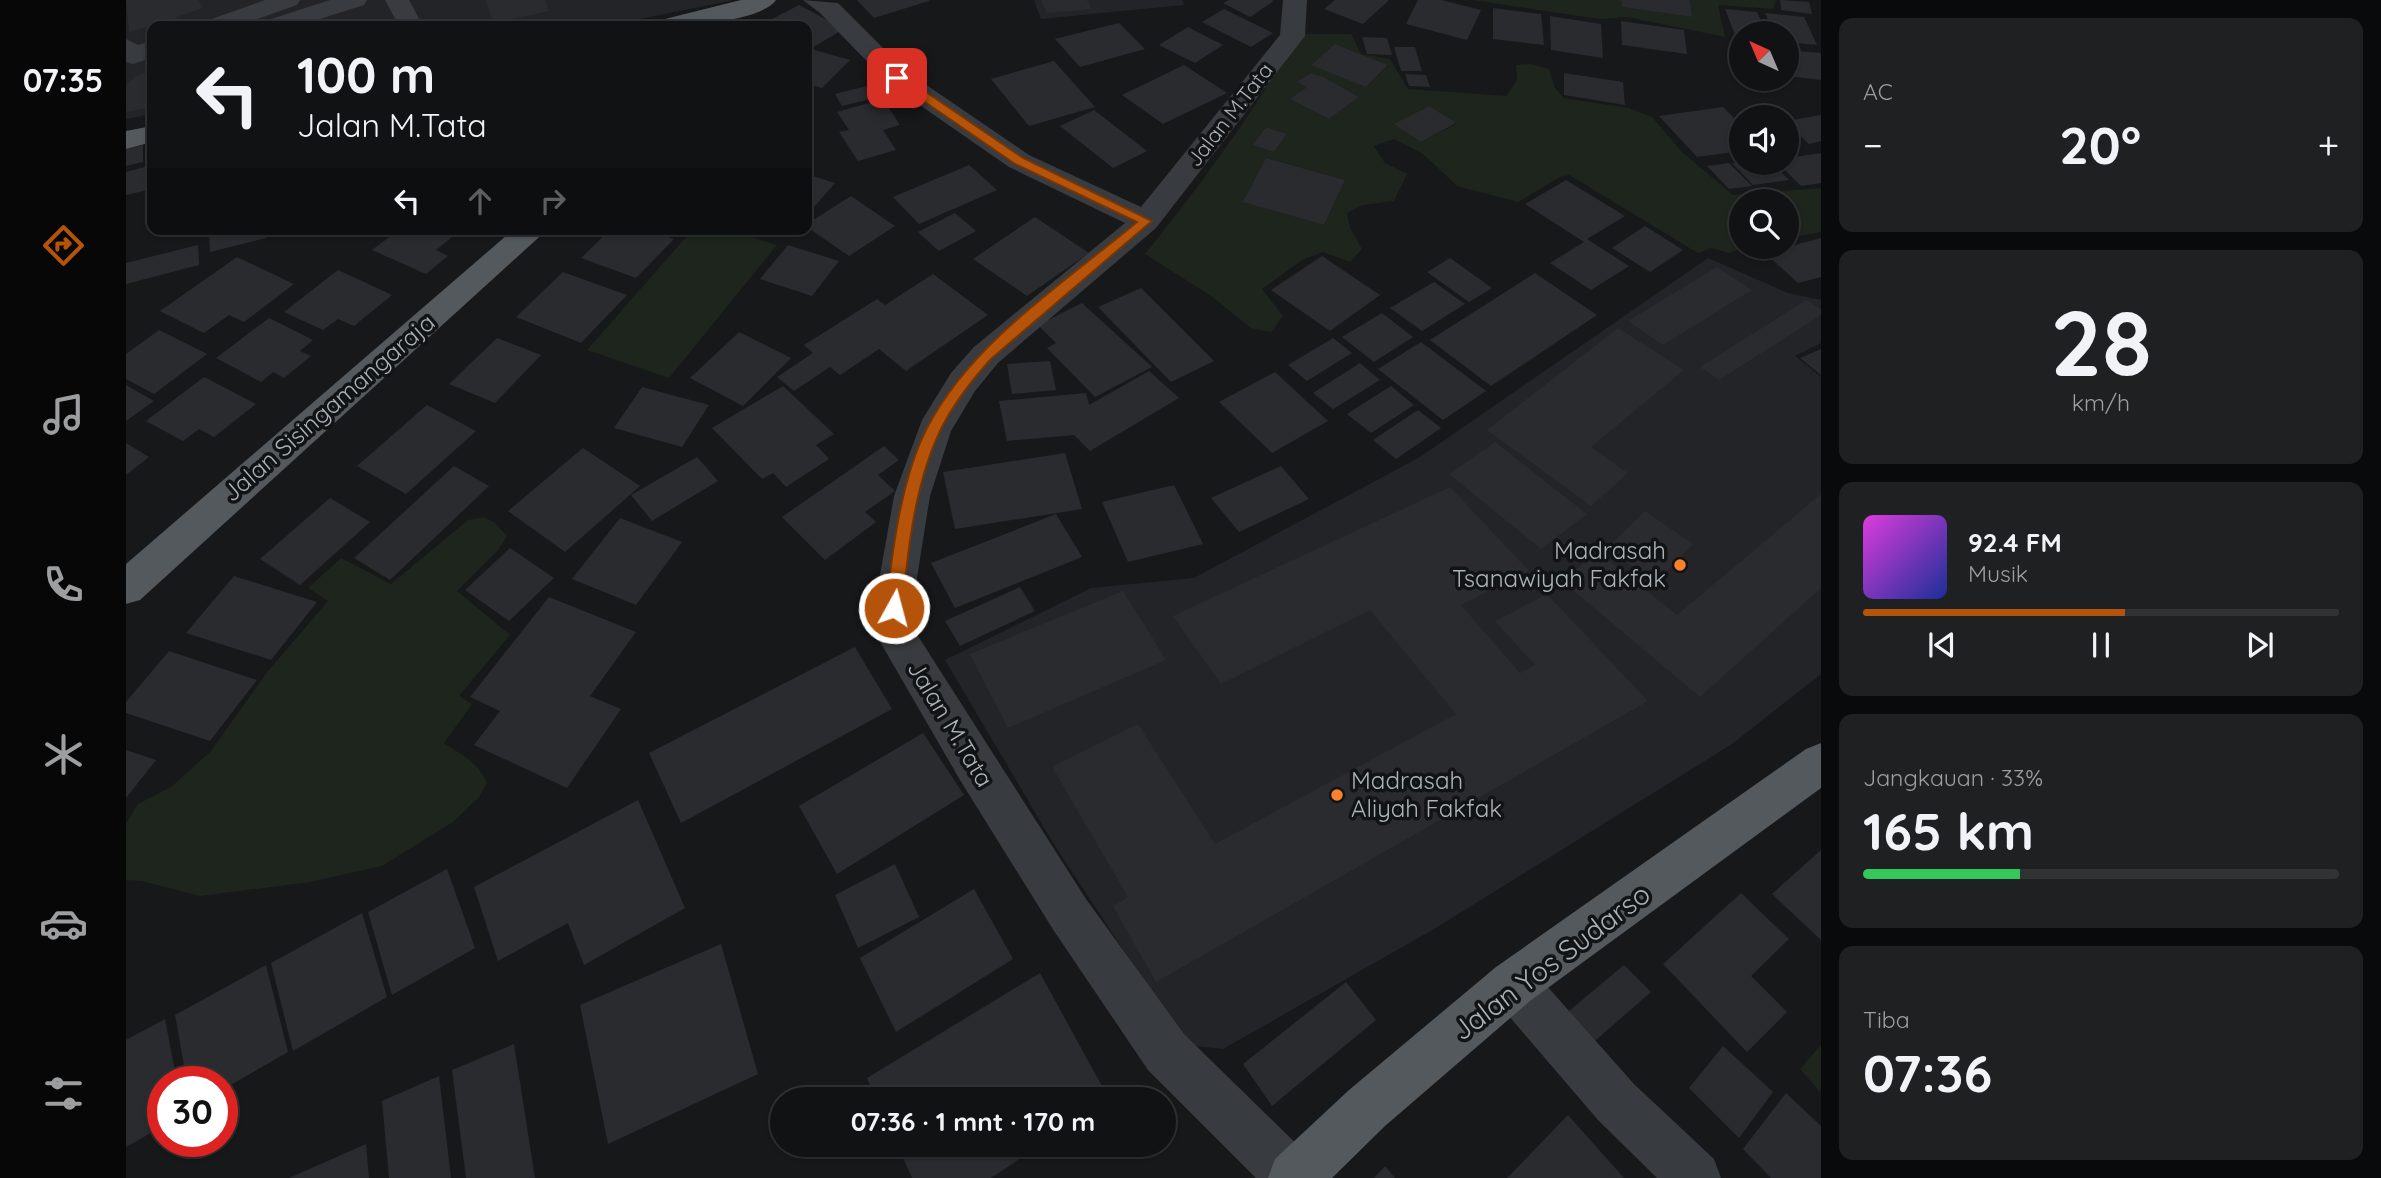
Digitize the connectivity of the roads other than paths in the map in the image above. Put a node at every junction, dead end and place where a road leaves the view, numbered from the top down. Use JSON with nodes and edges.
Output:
{"nodes":[{"id":1,"x":288,"y":0,"type":"edge"},
{"id":2,"x":355,"y":0,"type":"edge"},
{"id":3,"x":397,"y":0,"type":"edge"},
{"id":4,"x":765,"y":0,"type":"edge"},
{"id":5,"x":815,"y":0,"type":"edge"},
{"id":6,"x":1294,"y":0,"type":"edge"},
{"id":7,"x":229,"y":21,"type":"edge"},
{"id":8,"x":290,"y":21,"type":"edge"},
{"id":9,"x":408,"y":21,"type":"edge"},
{"id":10,"x":688,"y":21,"type":"edge"},
{"id":11,"x":750,"y":21,"type":"edge"},
{"id":12,"x":126,"y":47,"type":"edge"},
{"id":13,"x":147,"y":51,"type":"edge"},
{"id":14,"x":147,"y":68,"type":"edge"},
{"id":15,"x":126,"y":74,"type":"edge"},
{"id":16,"x":147,"y":135,"type":"edge"},
{"id":17,"x":126,"y":140,"type":"edge"},
{"id":18,"x":1146,"y":221,"type":"junction"},
{"id":19,"x":526,"y":235,"type":"edge"},
{"id":20,"x":126,"y":588,"type":"edge"},
{"id":21,"x":1821,"y":763,"type":"edge"},
{"id":22,"x":1513,"y":984,"type":"junction"},
{"id":23,"x":1293,"y":1178,"type":"edge"},
{"id":24,"x":1695,"y":1178,"type":"edge"}],
"edges":[{"from":1,"to":7,"type":"street"},
{"from":2,"to":8,"type":"street"},
{"from":3,"to":9,"type":"street"},
{"from":4,"to":10,"type":"main road"},
{"from":4,"to":11,"type":"main road"},
{"from":5,"to":18,"type":"street"},
{"from":6,"to":18,"type":"street","name":"Jalan M.Tata"},
{"from":12,"to":13,"type":"street"},
{"from":14,"to":15,"type":"street"},
{"from":16,"to":17,"type":"main road"},
{"from":18,"to":23,"type":"street","name":"Jalan M.Tata"},
{"from":19,"to":20,"type":"main road","name":"Jalan Sisingamangaraja"},
{"from":21,"to":22,"type":"main road","name":"Jalan Yos Sudarso"},
{"from":22,"to":23,"type":"main road","name":"Jalan Yos Sudarso"},
{"from":22,"to":24,"type":"street"}]}
